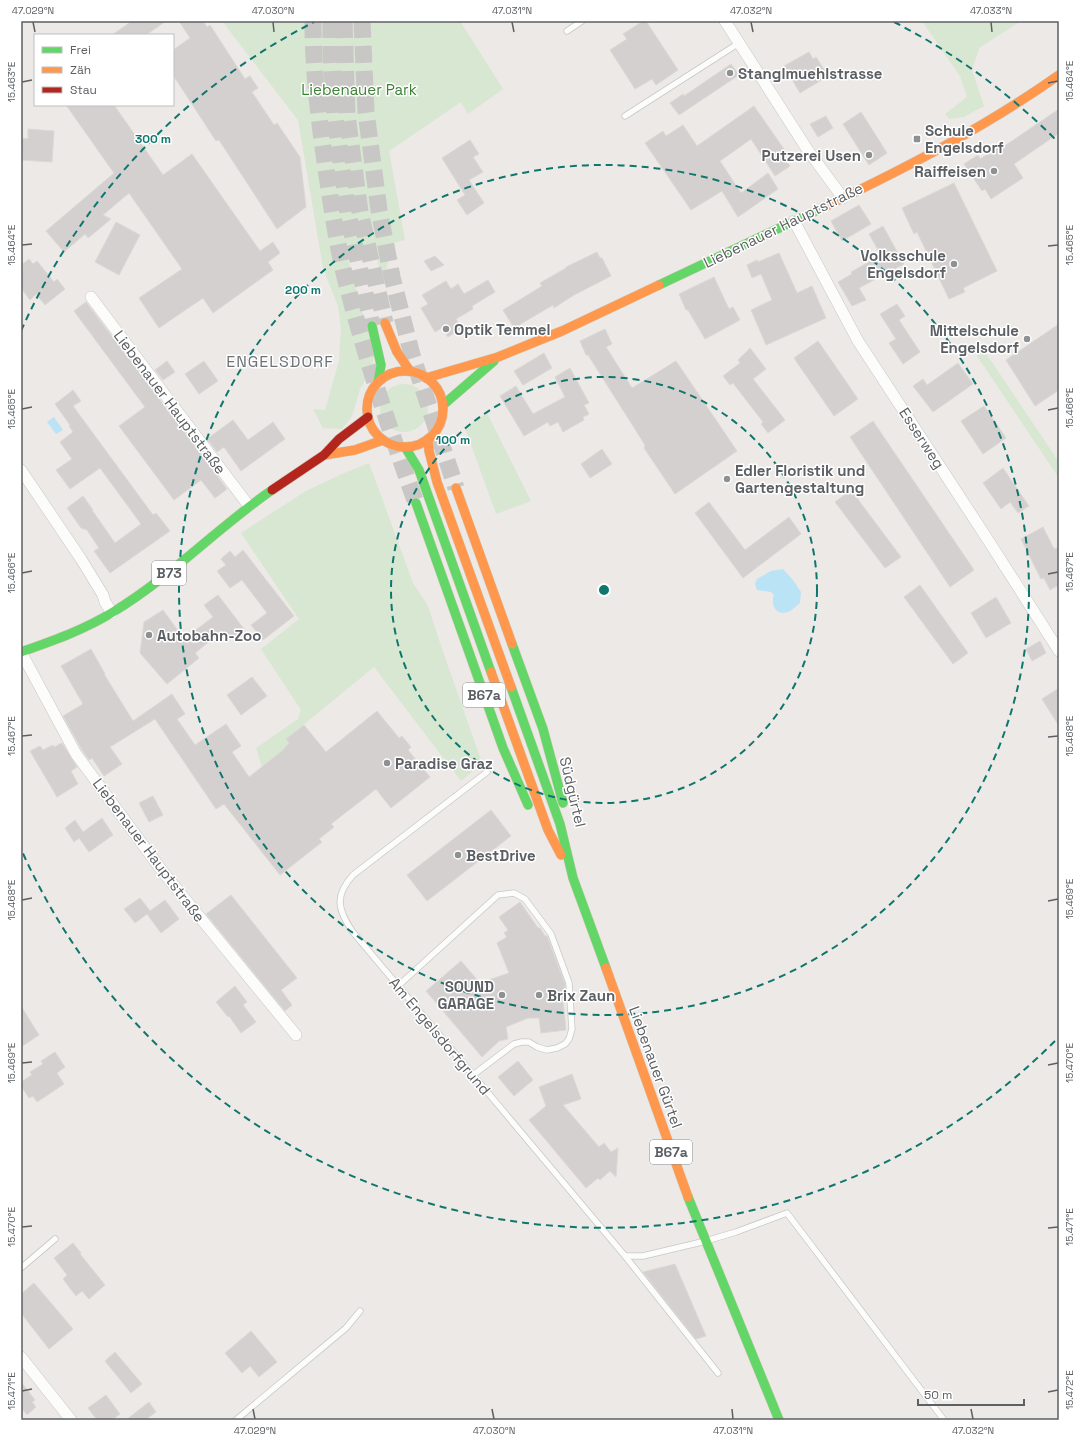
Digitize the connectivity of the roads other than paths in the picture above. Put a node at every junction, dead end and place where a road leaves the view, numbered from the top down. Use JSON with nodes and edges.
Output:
{"nodes":[{"id":1,"x":582,"y":21,"type":"edge"},
{"id":2,"x":725,"y":21,"type":"edge"},
{"id":3,"x":567,"y":31,"type":"dead end"},
{"id":4,"x":739,"y":43,"type":"junction"},
{"id":5,"x":1059,"y":75,"type":"edge"},
{"id":6,"x":624,"y":116,"type":"dead end"},
{"id":7,"x":843,"y":198,"type":"junction"},
{"id":8,"x":794,"y":221,"type":"junction"},
{"id":9,"x":91,"y":297,"type":"dead end"},
{"id":10,"x":385,"y":323,"type":"tunnel mouth"},
{"id":11,"x":372,"y":326,"type":"tunnel mouth"},
{"id":12,"x":498,"y":357,"type":"junction"},
{"id":13,"x":410,"y":371,"type":"junction"},
{"id":14,"x":426,"y":378,"type":"junction"},
{"id":15,"x":378,"y":382,"type":"junction"},
{"id":16,"x":442,"y":405,"type":"junction"},
{"id":17,"x":368,"y":418,"type":"junction"},
{"id":18,"x":428,"y":439,"type":"junction"},
{"id":19,"x":383,"y":440,"type":"junction"},
{"id":20,"x":405,"y":447,"type":"junction"},
{"id":21,"x":324,"y":455,"type":"junction"},
{"id":22,"x":21,"y":470,"type":"edge"},
{"id":23,"x":456,"y":488,"type":"tunnel mouth"},
{"id":24,"x":416,"y":502,"type":"tunnel mouth"},
{"id":25,"x":249,"y":506,"type":"junction"},
{"id":26,"x":112,"y":613,"type":"junction"},
{"id":27,"x":1059,"y":651,"type":"edge"},
{"id":28,"x":21,"y":652,"type":"edge"},
{"id":29,"x":487,"y":772,"type":"dead end"},
{"id":30,"x":530,"y":812,"type":"dead end"},
{"id":31,"x":540,"y":833,"type":"dead end"},
{"id":32,"x":573,"y":878,"type":"junction"},
{"id":33,"x":398,"y":986,"type":"junction"},
{"id":34,"x":296,"y":1035,"type":"dead end"},
{"id":35,"x":473,"y":1075,"type":"junction"},
{"id":36,"x":55,"y":1239,"type":"dead end"},
{"id":37,"x":706,"y":1241,"type":"junction"},
{"id":38,"x":624,"y":1256,"type":"junction"},
{"id":39,"x":21,"y":1268,"type":"edge"},
{"id":40,"x":360,"y":1311,"type":"dead end"},
{"id":41,"x":21,"y":1357,"type":"edge"},
{"id":42,"x":718,"y":1373,"type":"dead end"},
{"id":43,"x":72,"y":1420,"type":"edge"},
{"id":44,"x":236,"y":1420,"type":"edge"},
{"id":45,"x":779,"y":1420,"type":"edge"},
{"id":46,"x":944,"y":1420,"type":"edge"}],
"edges":[{"from":1,"to":3,"type":"lane"},
{"from":2,"to":4,"type":"street"},
{"from":4,"to":6,"type":"lane"},
{"from":4,"to":7,"type":"street"},
{"from":5,"to":7,"type":"main road","name":"Liebenauer Hauptstraße"},
{"from":7,"to":8,"type":"main road","name":"Liebenauer Hauptstraße"},
{"from":8,"to":12,"type":"main road","name":"Liebenauer Hauptstraße"},
{"from":8,"to":27,"type":"street","name":"Esserweg"},
{"from":9,"to":25,"type":"street","name":"Liebenauer Hauptstraße"},
{"from":10,"to":13,"type":"main road"},
{"from":11,"to":15,"type":"main road"},
{"from":12,"to":14,"type":"main road","name":"Liebenauer Hauptstraße"},
{"from":12,"to":16,"type":"main road","name":"Liebenauer Hauptstraße"},
{"from":13,"to":14,"type":"main road"},
{"from":13,"to":15,"type":"main road"},
{"from":14,"to":16,"type":"main road"},
{"from":15,"to":17,"type":"main road"},
{"from":16,"to":18,"type":"main road"},
{"from":17,"to":19,"type":"main road"},
{"from":17,"to":21,"type":"main road","name":"Liebenauer Hauptstraße","number":"B73"},
{"from":18,"to":20,"type":"main road"},
{"from":18,"to":32,"type":"main road"},
{"from":19,"to":20,"type":"main road"},
{"from":19,"to":21,"type":"main road","name":"Liebenauer Hauptstraße","number":"B73"},
{"from":20,"to":32,"type":"main road"},
{"from":21,"to":25,"type":"main road","name":"Liebenauer Hauptstraße","number":"B73"},
{"from":22,"to":26,"type":"street"},
{"from":23,"to":32,"type":"main road","name":"Südgürtel","number":"B67a"},
{"from":24,"to":30,"type":"main road","number":"B67a"},
{"from":25,"to":26,"type":"main road","name":"Liebenauer Hauptstraße","number":"B73"},
{"from":26,"to":28,"type":"main road","name":"Liebenauer Hauptstraße","number":"B73"},
{"from":28,"to":34,"type":"street","name":"Liebenauer Hauptstraße"},
{"from":29,"to":33,"type":"lane","name":"Am Engelsdorfgrund"},
{"from":31,"to":32,"type":"main road","number":"B67a"},
{"from":32,"to":37,"type":"main road","name":"Liebenauer Gürtel","number":"B67a"},
{"from":33,"to":35,"type":"lane","name":"Am Engelsdorfgrund"},
{"from":33,"to":35,"type":"lane"},
{"from":35,"to":38,"type":"lane","name":"Am Engelsdorfgrund"},
{"from":36,"to":39,"type":"lane"},
{"from":37,"to":38,"type":"lane"},
{"from":37,"to":45,"type":"main road","name":"Liebenauer Gürtel","number":"B67a"},
{"from":37,"to":46,"type":"lane"},
{"from":38,"to":42,"type":"lane","name":"Am Engelsdorfgrund"},
{"from":40,"to":44,"type":"lane"},
{"from":41,"to":43,"type":"street"}]}
